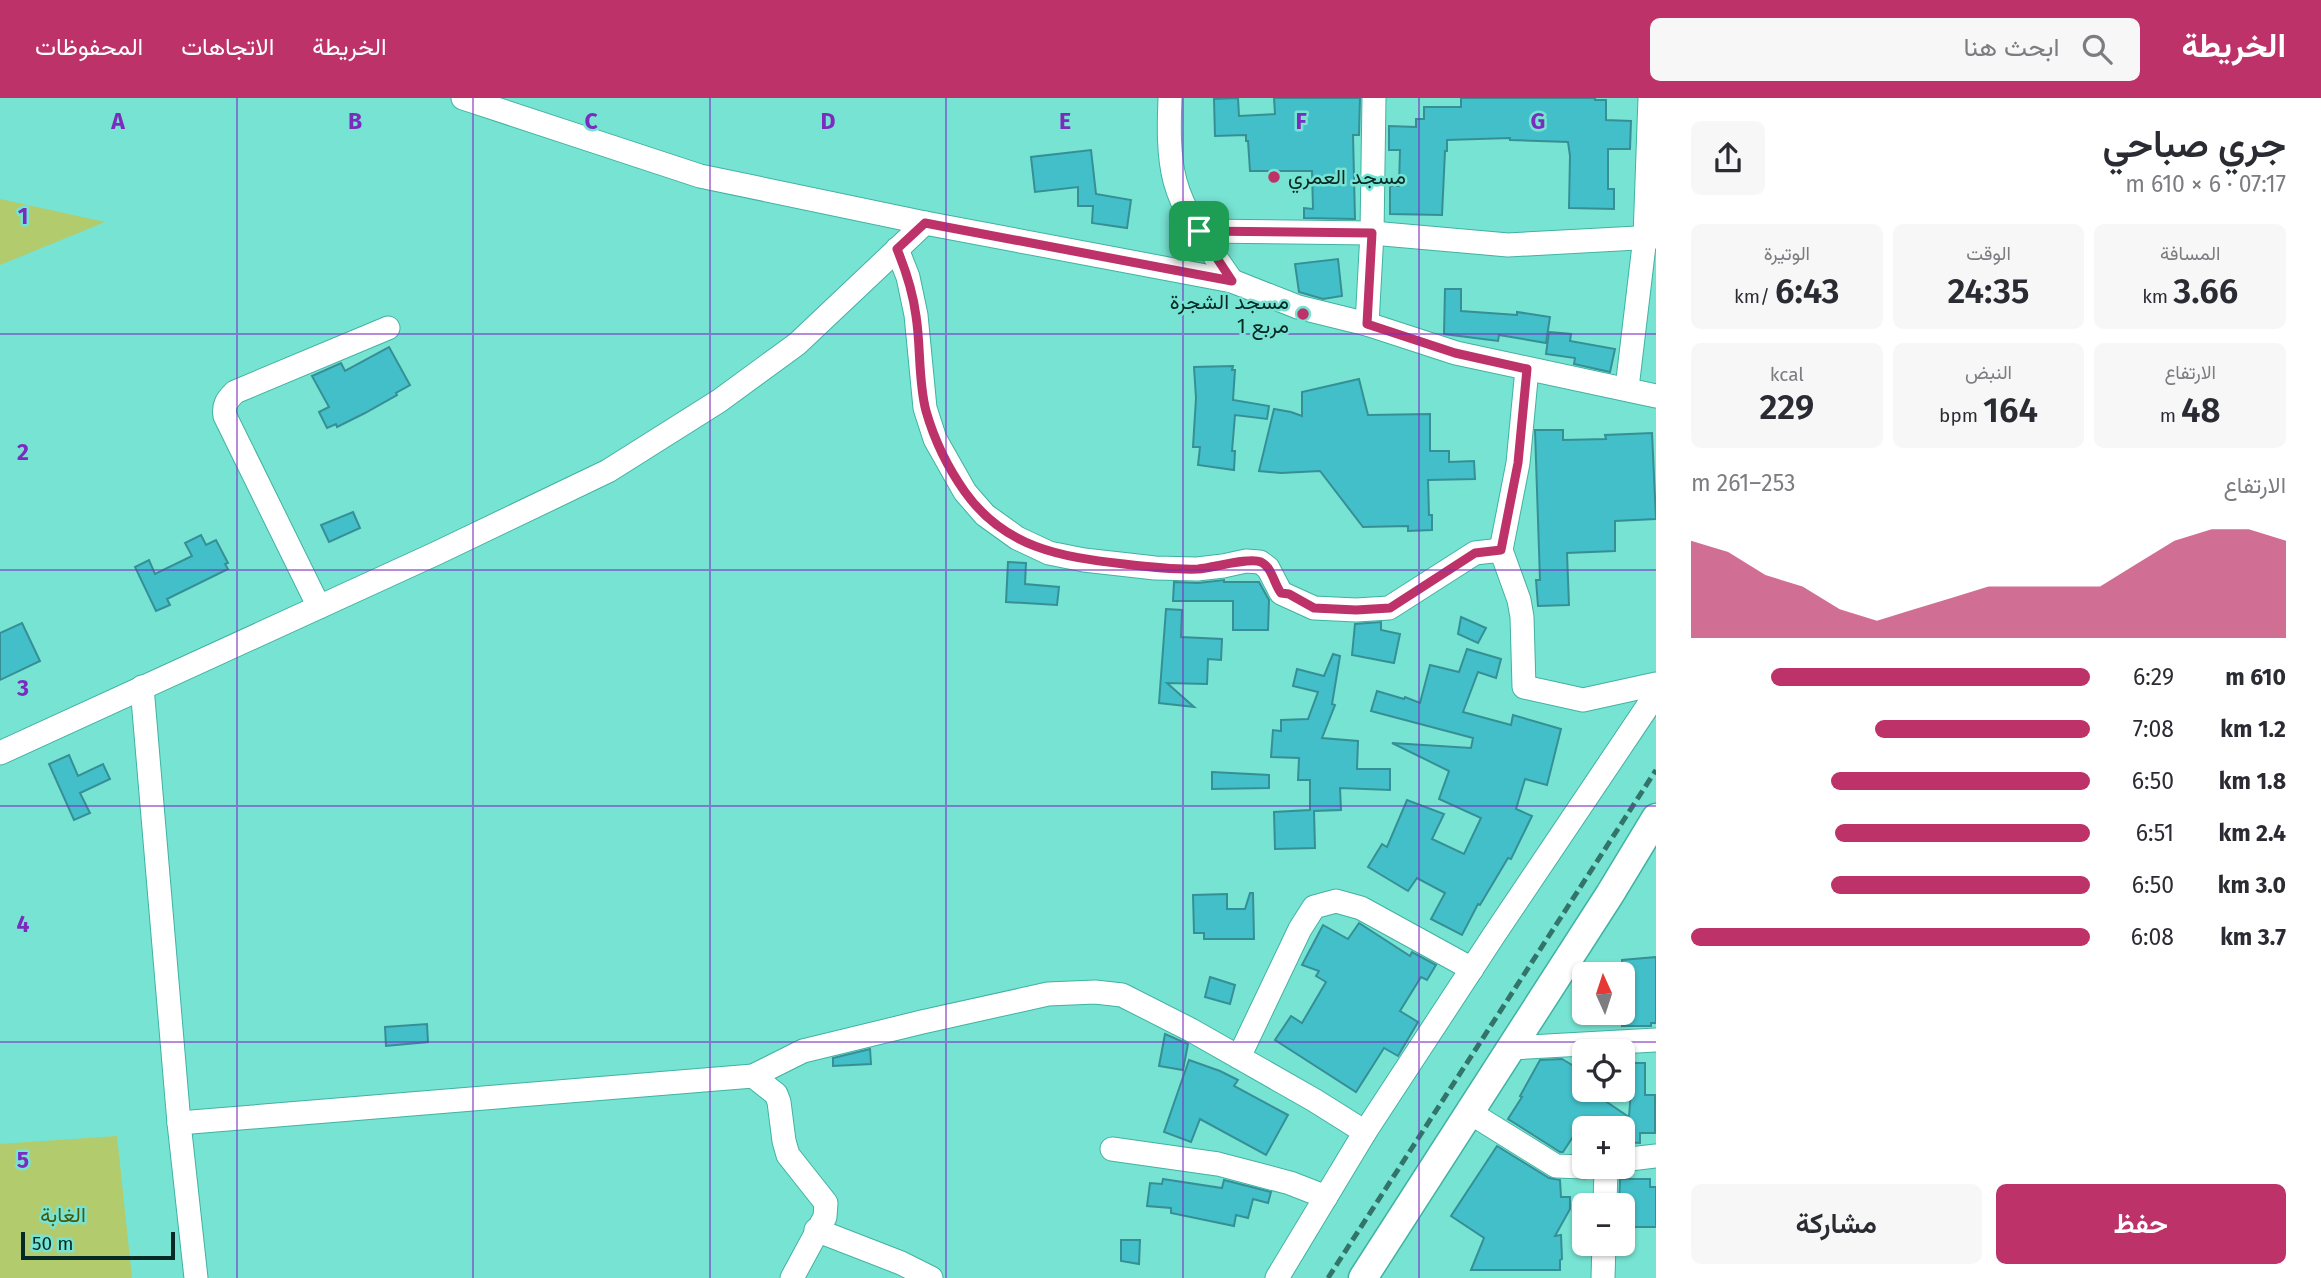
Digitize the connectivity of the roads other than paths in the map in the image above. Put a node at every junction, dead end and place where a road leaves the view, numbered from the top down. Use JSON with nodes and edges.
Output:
{"nodes":[{"id":1,"x":463,"y":98,"type":"edge"},
{"id":2,"x":1170,"y":98,"type":"edge"},
{"id":3,"x":1374,"y":98,"type":"edge"},
{"id":4,"x":1650,"y":98,"type":"edge"},
{"id":5,"x":925,"y":223,"type":"junction"},
{"id":6,"x":1199,"y":231,"type":"junction"},
{"id":7,"x":1372,"y":233,"type":"junction"},
{"id":8,"x":1650,"y":237,"type":"edge"},
{"id":9,"x":897,"y":249,"type":"junction"},
{"id":10,"x":1232,"y":281,"type":"junction"},
{"id":11,"x":1367,"y":324,"type":"junction"},
{"id":12,"x":388,"y":328,"type":"dead end"},
{"id":13,"x":1527,"y":369,"type":"junction"},
{"id":14,"x":1627,"y":388,"type":"junction"},
{"id":15,"x":1656,"y":396,"type":"edge"},
{"id":16,"x":1501,"y":550,"type":"junction"},
{"id":17,"x":319,"y":607,"type":"junction"},
{"id":18,"x":1656,"y":684,"type":"edge"},
{"id":19,"x":142,"y":687,"type":"junction"},
{"id":20,"x":1656,"y":694,"type":"edge"},
{"id":21,"x":0,"y":753,"type":"edge"},
{"id":22,"x":1656,"y":818,"type":"edge"},
{"id":23,"x":1472,"y":969,"type":"junction"},
{"id":24,"x":1656,"y":1040,"type":"edge"},
{"id":25,"x":1511,"y":1048,"type":"junction"},
{"id":26,"x":1239,"y":1057,"type":"junction"},
{"id":27,"x":753,"y":1076,"type":"junction"},
{"id":28,"x":1469,"y":1112,"type":"junction"},
{"id":29,"x":179,"y":1123,"type":"junction"},
{"id":30,"x":1365,"y":1132,"type":"junction"},
{"id":31,"x":1112,"y":1149,"type":"dead end"},
{"id":32,"x":1656,"y":1156,"type":"edge"},
{"id":33,"x":1635,"y":1158,"type":"edge"},
{"id":34,"x":1572,"y":1167,"type":"edge"},
{"id":35,"x":1326,"y":1197,"type":"junction"},
{"id":36,"x":816,"y":1230,"type":"junction"},
{"id":37,"x":1604,"y":1256,"type":"edge"},
{"id":38,"x":196,"y":1278,"type":"edge"},
{"id":39,"x":792,"y":1278,"type":"edge"},
{"id":40,"x":931,"y":1278,"type":"edge"},
{"id":41,"x":1277,"y":1278,"type":"edge"},
{"id":42,"x":1363,"y":1278,"type":"edge"},
{"id":43,"x":1604,"y":1278,"type":"edge"}],
"edges":[{"from":1,"to":5,"type":"street"},
{"from":2,"to":6,"type":"street"},
{"from":3,"to":7,"type":"street"},
{"from":4,"to":8,"type":"street"},
{"from":5,"to":9,"type":"street"},
{"from":5,"to":10,"type":"street"},
{"from":6,"to":7,"type":"street"},
{"from":6,"to":10,"type":"street"},
{"from":7,"to":8,"type":"street"},
{"from":7,"to":11,"type":"street"},
{"from":8,"to":14,"type":"street"},
{"from":9,"to":16,"type":"street"},
{"from":9,"to":17,"type":"street"},
{"from":10,"to":11,"type":"street"},
{"from":11,"to":13,"type":"street"},
{"from":12,"to":17,"type":"street"},
{"from":13,"to":14,"type":"street"},
{"from":13,"to":16,"type":"street"},
{"from":14,"to":15,"type":"street"},
{"from":16,"to":18,"type":"street"},
{"from":17,"to":19,"type":"street"},
{"from":19,"to":21,"type":"street"},
{"from":19,"to":29,"type":"street"},
{"from":20,"to":23,"type":"street"},
{"from":22,"to":25,"type":"street"},
{"from":23,"to":26,"type":"street"},
{"from":23,"to":30,"type":"street"},
{"from":24,"to":25,"type":"street"},
{"from":25,"to":28,"type":"street"},
{"from":26,"to":27,"type":"street"},
{"from":26,"to":30,"type":"street"},
{"from":27,"to":29,"type":"street"},
{"from":27,"to":36,"type":"street"},
{"from":28,"to":34,"type":"street"},
{"from":28,"to":42,"type":"street"},
{"from":29,"to":38,"type":"street"},
{"from":30,"to":35,"type":"street"},
{"from":31,"to":35,"type":"street"},
{"from":32,"to":33,"type":"street"},
{"from":35,"to":41,"type":"street"},
{"from":36,"to":39,"type":"street"},
{"from":36,"to":40,"type":"street"},
{"from":37,"to":43,"type":"street"}]}
